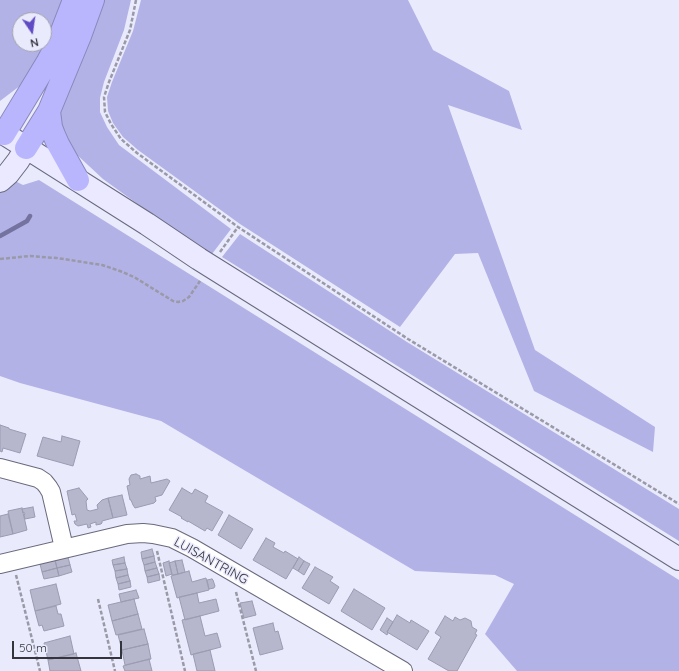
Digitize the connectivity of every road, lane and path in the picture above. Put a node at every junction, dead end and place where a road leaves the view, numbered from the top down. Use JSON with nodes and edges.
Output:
{"nodes":[{"id":1,"x":74,"y":0,"type":"edge"},
{"id":2,"x":93,"y":0,"type":"edge"},
{"id":3,"x":136,"y":0,"type":"edge"},
{"id":4,"x":49,"y":110,"type":"junction"},
{"id":5,"x":1,"y":135,"type":"edge"},
{"id":6,"x":26,"y":148,"type":"junction"},
{"id":7,"x":78,"y":180,"type":"junction"},
{"id":8,"x":0,"y":181,"type":"edge"},
{"id":9,"x":238,"y":227,"type":"junction"},
{"id":10,"x":218,"y":256,"type":"dead end"},
{"id":11,"x":0,"y":259,"type":"edge"},
{"id":12,"x":200,"y":281,"type":"dead end"},
{"id":13,"x":0,"y":468,"type":"edge"},
{"id":14,"x":679,"y":504,"type":"edge"},
{"id":15,"x":153,"y":534,"type":"junction"},
{"id":16,"x":64,"y":548,"type":"junction"},
{"id":17,"x":679,"y":559,"type":"edge"},
{"id":18,"x":6,"y":563,"type":"edge"},
{"id":19,"x":231,"y":571,"type":"junction"},
{"id":20,"x":98,"y":599,"type":"dead end"},
{"id":21,"x":40,"y":671,"type":"edge"},
{"id":22,"x":115,"y":671,"type":"edge"},
{"id":23,"x":186,"y":671,"type":"edge"},
{"id":24,"x":256,"y":671,"type":"edge"},
{"id":25,"x":403,"y":671,"type":"edge"}],
"edges":[{"from":1,"to":5,"type":"highway"},
{"from":2,"to":4,"type":"highway"},
{"from":3,"to":9,"type":"path"},
{"from":4,"to":6,"type":"highway"},
{"from":4,"to":7,"type":"highway"},
{"from":5,"to":6,"type":"main road"},
{"from":6,"to":7,"type":"main road"},
{"from":6,"to":8,"type":"main road"},
{"from":7,"to":17,"type":"main road"},
{"from":9,"to":10,"type":"path"},
{"from":9,"to":14,"type":"path"},
{"from":11,"to":12,"type":"path"},
{"from":13,"to":16,"type":"street"},
{"from":15,"to":16,"type":"street","name":"LUISANTRING"},
{"from":15,"to":19,"type":"street","name":"LUISANTRING"},
{"from":15,"to":23,"type":"path"},
{"from":16,"to":18,"type":"street","name":"LUISANTRING"},
{"from":18,"to":21,"type":"path"},
{"from":19,"to":24,"type":"path"},
{"from":19,"to":25,"type":"street","name":"LUISANTRING"},
{"from":20,"to":22,"type":"path"}]}
